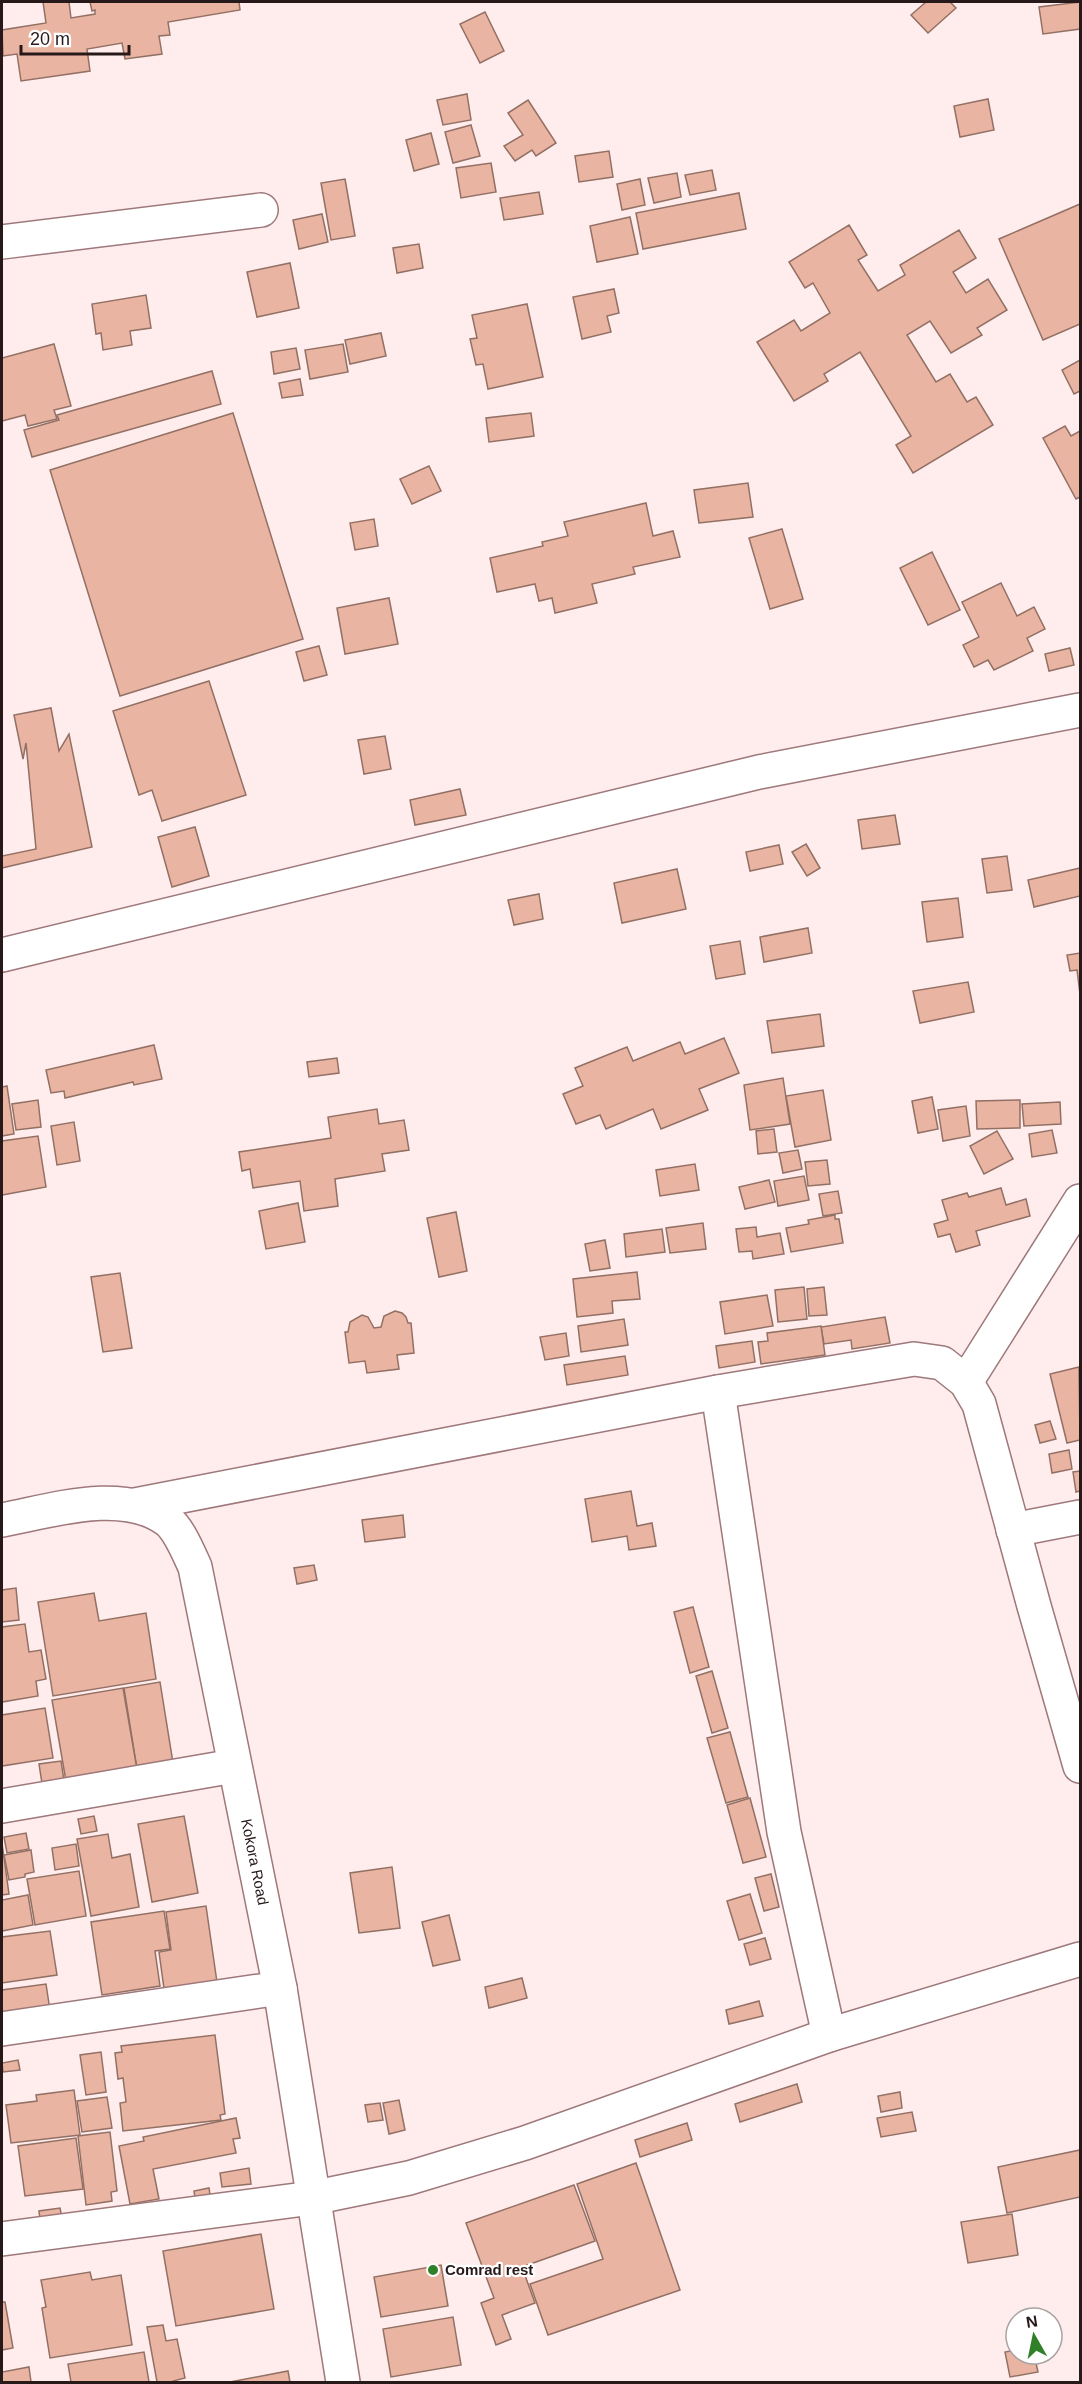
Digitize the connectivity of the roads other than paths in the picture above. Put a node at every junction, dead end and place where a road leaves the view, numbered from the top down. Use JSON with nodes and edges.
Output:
{"nodes":[{"id":1,"x":261,"y":210,"type":"dead end"},
{"id":2,"x":2,"y":242,"type":"edge"},
{"id":3,"x":1080,"y":710,"type":"edge"},
{"id":4,"x":2,"y":955,"type":"edge"},
{"id":5,"x":1080,"y":1201,"type":"edge"},
{"id":6,"x":966,"y":1382,"type":"junction"},
{"id":7,"x":717,"y":1392,"type":"junction"},
{"id":8,"x":135,"y":1505,"type":"junction"},
{"id":9,"x":1080,"y":1516,"type":"edge"},
{"id":10,"x":2,"y":1520,"type":"edge"},
{"id":11,"x":1013,"y":1530,"type":"junction"},
{"id":12,"x":234,"y":1766,"type":"junction"},
{"id":13,"x":1080,"y":1766,"type":"edge"},
{"id":14,"x":2,"y":1806,"type":"edge"},
{"id":15,"x":1080,"y":1959,"type":"edge"},
{"id":16,"x":280,"y":1988,"type":"junction"},
{"id":17,"x":2,"y":2029,"type":"edge"},
{"id":18,"x":829,"y":2036,"type":"junction"},
{"id":19,"x":312,"y":2198,"type":"junction"},
{"id":20,"x":2,"y":2239,"type":"edge"},
{"id":21,"x":343,"y":2382,"type":"edge"}],
"edges":[{"from":1,"to":2,"type":"street"},
{"from":3,"to":4,"type":"street"},
{"from":5,"to":6,"type":"street"},
{"from":6,"to":7,"type":"street"},
{"from":6,"to":11,"type":"street"},
{"from":7,"to":8,"type":"street"},
{"from":7,"to":18,"type":"street"},
{"from":8,"to":10,"type":"street","name":"Kokora Road"},
{"from":8,"to":12,"type":"street","name":"Kokora Road"},
{"from":9,"to":11,"type":"street"},
{"from":11,"to":13,"type":"street"},
{"from":12,"to":14,"type":"street"},
{"from":12,"to":16,"type":"street","name":"Kokora Road"},
{"from":15,"to":18,"type":"street"},
{"from":16,"to":17,"type":"street"},
{"from":16,"to":19,"type":"street","name":"Kokora Road"},
{"from":18,"to":19,"type":"street"},
{"from":19,"to":20,"type":"street"},
{"from":19,"to":21,"type":"street","name":"Kokora Road"}]}
